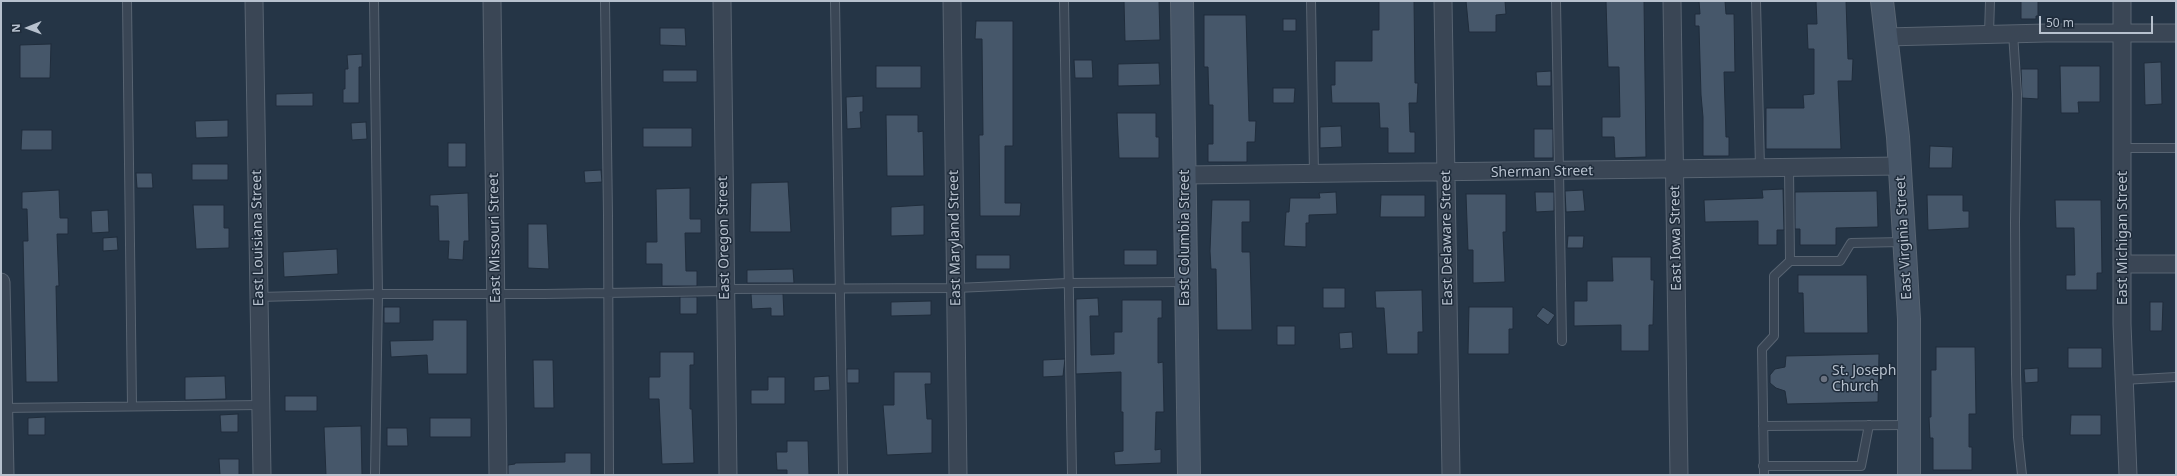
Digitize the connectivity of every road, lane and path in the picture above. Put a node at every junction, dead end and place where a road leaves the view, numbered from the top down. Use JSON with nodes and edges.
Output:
{"nodes":[{"id":1,"x":127,"y":1,"type":"edge"},
{"id":2,"x":254,"y":1,"type":"edge"},
{"id":3,"x":374,"y":1,"type":"edge"},
{"id":4,"x":492,"y":1,"type":"edge"},
{"id":5,"x":605,"y":1,"type":"edge"},
{"id":6,"x":722,"y":1,"type":"edge"},
{"id":7,"x":835,"y":1,"type":"edge"},
{"id":8,"x":952,"y":1,"type":"edge"},
{"id":9,"x":1064,"y":1,"type":"edge"},
{"id":10,"x":1182,"y":1,"type":"edge"},
{"id":11,"x":1311,"y":1,"type":"edge"},
{"id":12,"x":1443,"y":1,"type":"edge"},
{"id":13,"x":1556,"y":1,"type":"edge"},
{"id":14,"x":1672,"y":1,"type":"edge"},
{"id":15,"x":1756,"y":1,"type":"edge"},
{"id":16,"x":1882,"y":1,"type":"edge"},
{"id":17,"x":1990,"y":1,"type":"edge"},
{"id":18,"x":2122,"y":1,"type":"edge"},
{"id":19,"x":2013,"y":33,"type":"junction"},
{"id":20,"x":2176,"y":33,"type":"edge"},
{"id":21,"x":1989,"y":34,"type":"junction"},
{"id":22,"x":2123,"y":34,"type":"junction"},
{"id":23,"x":1886,"y":37,"type":"junction"},
{"id":24,"x":2123,"y":148,"type":"junction"},
{"id":25,"x":2176,"y":148,"type":"edge"},
{"id":26,"x":1900,"y":166,"type":"junction"},
{"id":27,"x":1760,"y":168,"type":"junction"},
{"id":28,"x":1788,"y":168,"type":"junction"},
{"id":29,"x":1675,"y":170,"type":"junction"},
{"id":30,"x":1559,"y":172,"type":"junction"},
{"id":31,"x":1446,"y":173,"type":"junction"},
{"id":32,"x":1314,"y":174,"type":"junction"},
{"id":33,"x":1185,"y":175,"type":"junction"},
{"id":34,"x":1904,"y":242,"type":"junction"},
{"id":35,"x":1790,"y":261,"type":"junction"},
{"id":36,"x":2123,"y":264,"type":"junction"},
{"id":37,"x":2176,"y":264,"type":"edge"},
{"id":38,"x":1,"y":282,"type":"edge"},
{"id":39,"x":1185,"y":282,"type":"junction"},
{"id":40,"x":1068,"y":283,"type":"junction"},
{"id":41,"x":956,"y":288,"type":"junction"},
{"id":42,"x":840,"y":289,"type":"junction"},
{"id":43,"x":725,"y":290,"type":"junction"},
{"id":44,"x":496,"y":293,"type":"junction"},
{"id":45,"x":608,"y":293,"type":"junction"},
{"id":46,"x":378,"y":294,"type":"junction"},
{"id":47,"x":258,"y":297,"type":"junction"},
{"id":48,"x":1562,"y":341,"type":"dead end"},
{"id":49,"x":2176,"y":377,"type":"edge"},
{"id":50,"x":2123,"y":380,"type":"junction"},
{"id":51,"x":260,"y":405,"type":"junction"},
{"id":52,"x":132,"y":406,"type":"junction"},
{"id":53,"x":2,"y":408,"type":"edge"},
{"id":54,"x":1869,"y":425,"type":"junction"},
{"id":55,"x":1909,"y":425,"type":"junction"},
{"id":56,"x":1763,"y":426,"type":"junction"},
{"id":57,"x":1764,"y":471,"type":"edge"},
{"id":58,"x":5,"y":475,"type":"edge"},
{"id":59,"x":262,"y":475,"type":"edge"},
{"id":60,"x":375,"y":475,"type":"edge"},
{"id":61,"x":498,"y":475,"type":"edge"},
{"id":62,"x":609,"y":475,"type":"edge"},
{"id":63,"x":728,"y":475,"type":"edge"},
{"id":64,"x":844,"y":475,"type":"edge"},
{"id":65,"x":958,"y":475,"type":"edge"},
{"id":66,"x":1072,"y":475,"type":"edge"},
{"id":67,"x":1189,"y":475,"type":"edge"},
{"id":68,"x":1451,"y":475,"type":"edge"},
{"id":69,"x":1679,"y":475,"type":"edge"},
{"id":70,"x":1909,"y":475,"type":"edge"},
{"id":71,"x":2022,"y":475,"type":"edge"},
{"id":72,"x":2128,"y":475,"type":"edge"}],
"edges":[{"from":1,"to":52,"type":"lane"},
{"from":2,"to":47,"type":"street","name":"East Louisiana Street"},
{"from":3,"to":46,"type":"lane"},
{"from":4,"to":44,"type":"street","name":"East Missouri Street"},
{"from":5,"to":45,"type":"lane"},
{"from":6,"to":43,"type":"street","name":"East Oregon Street"},
{"from":7,"to":42,"type":"lane"},
{"from":8,"to":41,"type":"street","name":"East Maryland Street"},
{"from":9,"to":40,"type":"lane"},
{"from":10,"to":33,"type":"main road","name":"East Columbia Street"},
{"from":11,"to":32,"type":"lane"},
{"from":12,"to":31,"type":"street","name":"East Delaware Street"},
{"from":13,"to":30,"type":"lane"},
{"from":14,"to":29,"type":"street","name":"East Iowa Street"},
{"from":15,"to":27,"type":"lane"},
{"from":16,"to":23,"type":"main road","name":"East Virginia Street"},
{"from":17,"to":21,"type":"lane"},
{"from":18,"to":22,"type":"street","name":"East Michigan Street"},
{"from":19,"to":21,"type":"street"},
{"from":19,"to":22,"type":"street"},
{"from":19,"to":71,"type":"lane"},
{"from":20,"to":22,"type":"street"},
{"from":21,"to":23,"type":"street"},
{"from":22,"to":24,"type":"street","name":"East Michigan Street"},
{"from":23,"to":26,"type":"main road","name":"East Virginia Street"},
{"from":24,"to":25,"type":"lane"},
{"from":24,"to":36,"type":"street","name":"East Michigan Street"},
{"from":26,"to":28,"type":"street","name":"Sherman Street"},
{"from":26,"to":34,"type":"main road","name":"East Virginia Street"},
{"from":27,"to":28,"type":"street","name":"Sherman Street"},
{"from":27,"to":29,"type":"street","name":"Sherman Street"},
{"from":28,"to":35,"type":"lane"},
{"from":29,"to":30,"type":"street","name":"Sherman Street"},
{"from":29,"to":69,"type":"street","name":"East Iowa Street"},
{"from":30,"to":31,"type":"street","name":"Sherman Street"},
{"from":30,"to":48,"type":"lane"},
{"from":31,"to":32,"type":"street","name":"Sherman Street"},
{"from":31,"to":68,"type":"street","name":"East Delaware Street"},
{"from":32,"to":33,"type":"street","name":"Sherman Street"},
{"from":33,"to":39,"type":"main road","name":"East Columbia Street"},
{"from":34,"to":35,"type":"lane"},
{"from":34,"to":55,"type":"main road","name":"East Virginia Street"},
{"from":35,"to":56,"type":"lane"},
{"from":36,"to":37,"type":"street"},
{"from":36,"to":50,"type":"street","name":"East Michigan Street"},
{"from":38,"to":53,"type":"street"},
{"from":39,"to":40,"type":"lane"},
{"from":39,"to":67,"type":"main road","name":"East Columbia Street"},
{"from":40,"to":41,"type":"lane"},
{"from":40,"to":66,"type":"lane"},
{"from":41,"to":42,"type":"lane"},
{"from":41,"to":65,"type":"street","name":"East Maryland Street"},
{"from":42,"to":43,"type":"lane"},
{"from":42,"to":64,"type":"lane"},
{"from":43,"to":45,"type":"lane"},
{"from":43,"to":63,"type":"street","name":"East Oregon Street"},
{"from":44,"to":45,"type":"lane"},
{"from":44,"to":46,"type":"lane"},
{"from":44,"to":61,"type":"street","name":"East Missouri Street"},
{"from":45,"to":62,"type":"lane"},
{"from":46,"to":47,"type":"lane"},
{"from":46,"to":60,"type":"lane"},
{"from":47,"to":51,"type":"street","name":"East Louisiana Street"},
{"from":49,"to":50,"type":"lane"},
{"from":50,"to":72,"type":"street","name":"East Michigan Street"},
{"from":51,"to":52,"type":"lane"},
{"from":51,"to":59,"type":"street","name":"East Louisiana Street"},
{"from":52,"to":53,"type":"lane"},
{"from":53,"to":58,"type":"street"},
{"from":54,"to":55,"type":"lane"},
{"from":54,"to":56,"type":"lane"},
{"from":54,"to":57,"type":"lane"},
{"from":55,"to":70,"type":"main road","name":"East Virginia Street"},
{"from":56,"to":57,"type":"lane"}]}
